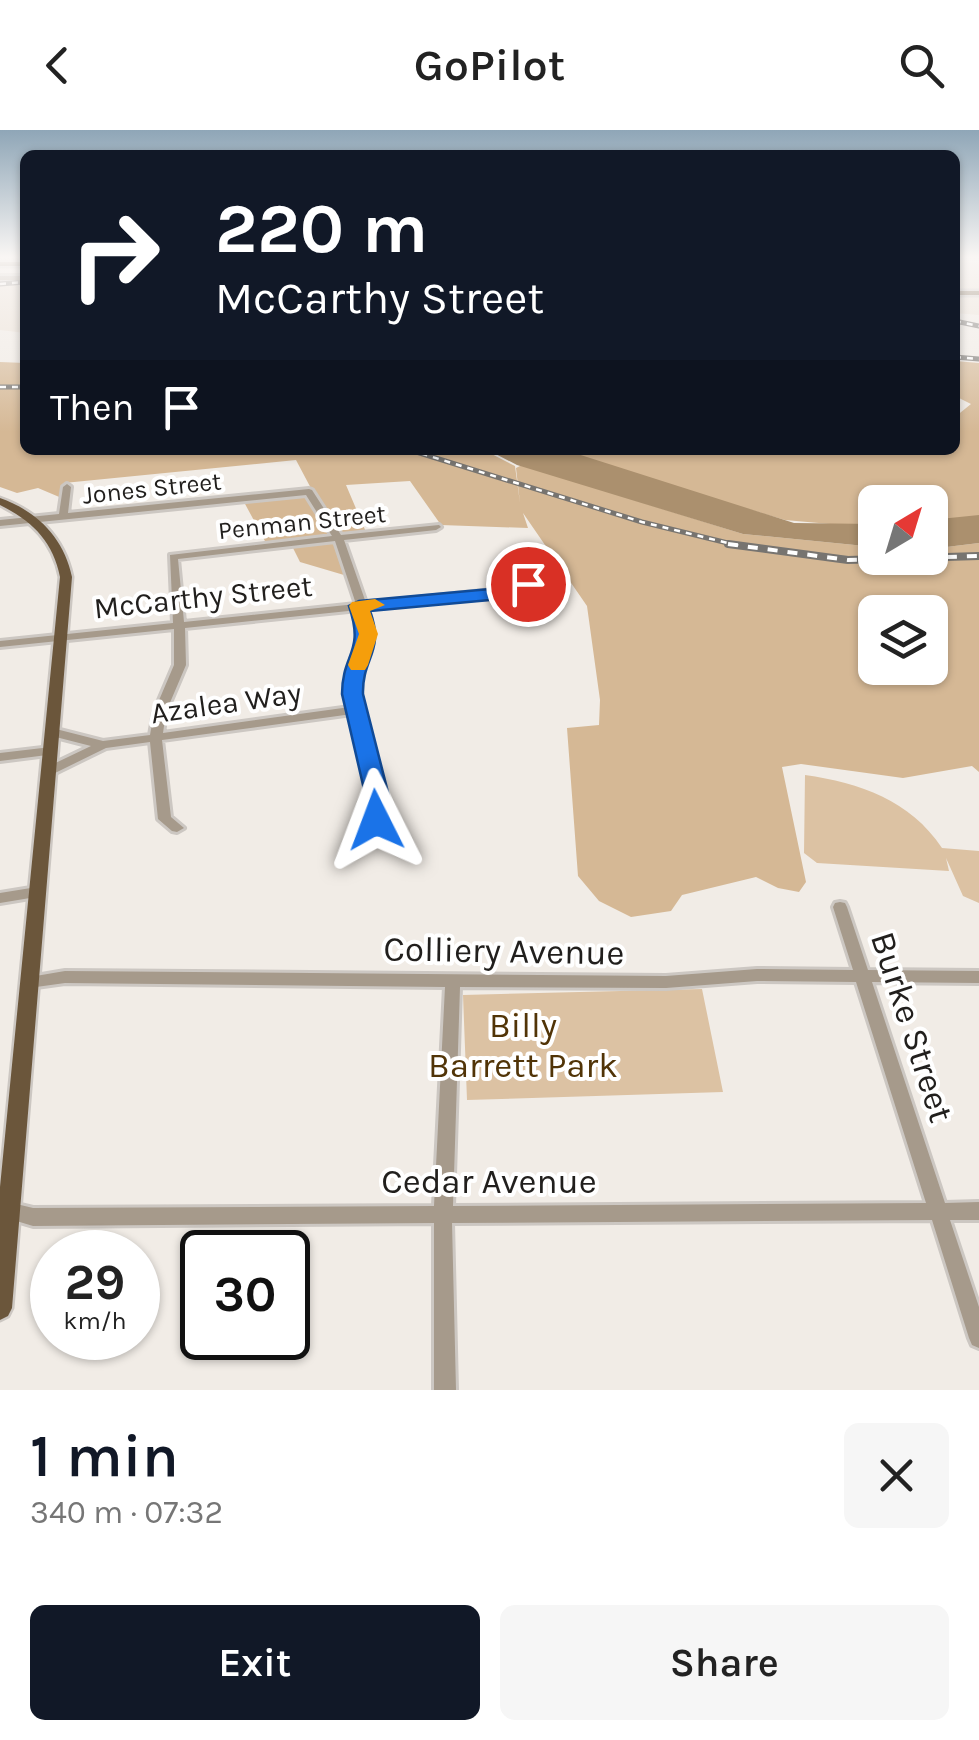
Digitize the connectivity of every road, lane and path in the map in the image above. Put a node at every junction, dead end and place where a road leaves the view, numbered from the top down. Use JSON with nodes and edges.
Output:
{"nodes":[{"id":1,"x":67,"y":487,"type":"dead end"},
{"id":2,"x":0,"y":501,"type":"edge"},
{"id":3,"x":63,"y":518,"type":"junction"},
{"id":4,"x":33,"y":520,"type":"junction"},
{"id":5,"x":0,"y":523,"type":"edge"},
{"id":6,"x":436,"y":527,"type":"dead end"},
{"id":7,"x":339,"y":540,"type":"junction"},
{"id":8,"x":523,"y":553,"type":"dead end"},
{"id":9,"x":359,"y":606,"type":"junction"},
{"id":10,"x":179,"y":624,"type":"junction"},
{"id":11,"x":62,"y":636,"type":"junction"},
{"id":12,"x":0,"y":644,"type":"edge"},
{"id":13,"x":356,"y":710,"type":"junction"},
{"id":14,"x":52,"y":732,"type":"junction"},
{"id":15,"x":156,"y":737,"type":"junction"},
{"id":16,"x":103,"y":745,"type":"junction"},
{"id":17,"x":50,"y":751,"type":"junction"},
{"id":18,"x":0,"y":758,"type":"edge"},
{"id":19,"x":48,"y":771,"type":"junction"},
{"id":20,"x":376,"y":820,"type":"dead end"},
{"id":21,"x":177,"y":828,"type":"dead end"},
{"id":22,"x":38,"y":892,"type":"junction"},
{"id":23,"x":0,"y":898,"type":"edge"},
{"id":24,"x":840,"y":907,"type":"dead end"},
{"id":25,"x":865,"y":976,"type":"junction"},
{"id":26,"x":979,"y":977,"type":"edge"},
{"id":27,"x":453,"y":980,"type":"junction"},
{"id":28,"x":29,"y":982,"type":"junction"},
{"id":29,"x":5,"y":1210,"type":"edge"},
{"id":30,"x":936,"y":1211,"type":"junction"},
{"id":31,"x":979,"y":1211,"type":"edge"},
{"id":32,"x":443,"y":1213,"type":"junction"},
{"id":33,"x":0,"y":1308,"type":"edge"},
{"id":34,"x":979,"y":1338,"type":"edge"},
{"id":35,"x":445,"y":1390,"type":"edge"}],
"edges":[{"from":1,"to":3,"type":"street"},
{"from":2,"to":4,"type":"main road"},
{"from":3,"to":4,"type":"street","name":"Jones Street"},
{"from":3,"to":7,"type":"street","name":"Jones Street"},
{"from":4,"to":5,"type":"street","name":"Jones Street"},
{"from":4,"to":11,"type":"main road"},
{"from":6,"to":7,"type":"street","name":"Penman Street"},
{"from":7,"to":9,"type":"street"},
{"from":7,"to":10,"type":"street","name":"Penman Street"},
{"from":8,"to":9,"type":"street","name":"McCarthy Street"},
{"from":9,"to":10,"type":"street","name":"McCarthy Street"},
{"from":9,"to":13,"type":"street"},
{"from":10,"to":11,"type":"street","name":"McCarthy Street"},
{"from":10,"to":15,"type":"street"},
{"from":11,"to":12,"type":"street","name":"McCarthy Street"},
{"from":11,"to":14,"type":"main road"},
{"from":13,"to":15,"type":"street","name":"Azalea Way"},
{"from":13,"to":20,"type":"street"},
{"from":14,"to":16,"type":"street","name":"Azalea Way"},
{"from":14,"to":17,"type":"main road"},
{"from":15,"to":16,"type":"street","name":"Azalea Way"},
{"from":15,"to":21,"type":"street"},
{"from":16,"to":19,"type":"street","name":"Azalea Way"},
{"from":17,"to":18,"type":"street"},
{"from":17,"to":19,"type":"main road"},
{"from":19,"to":22,"type":"main road"},
{"from":22,"to":23,"type":"street"},
{"from":22,"to":28,"type":"main road"},
{"from":24,"to":25,"type":"street","name":"Burke Street"},
{"from":25,"to":26,"type":"street","name":"Colliery Avenue"},
{"from":25,"to":27,"type":"street","name":"Colliery Avenue"},
{"from":25,"to":30,"type":"street","name":"Burke Street"},
{"from":27,"to":28,"type":"street","name":"Colliery Avenue"},
{"from":27,"to":32,"type":"street"},
{"from":28,"to":29,"type":"main road"},
{"from":29,"to":32,"type":"street","name":"Cedar Avenue"},
{"from":29,"to":33,"type":"main road"},
{"from":30,"to":31,"type":"street","name":"Cedar Avenue"},
{"from":30,"to":32,"type":"street","name":"Cedar Avenue"},
{"from":30,"to":34,"type":"street","name":"Burke Street"},
{"from":32,"to":35,"type":"street"}]}
